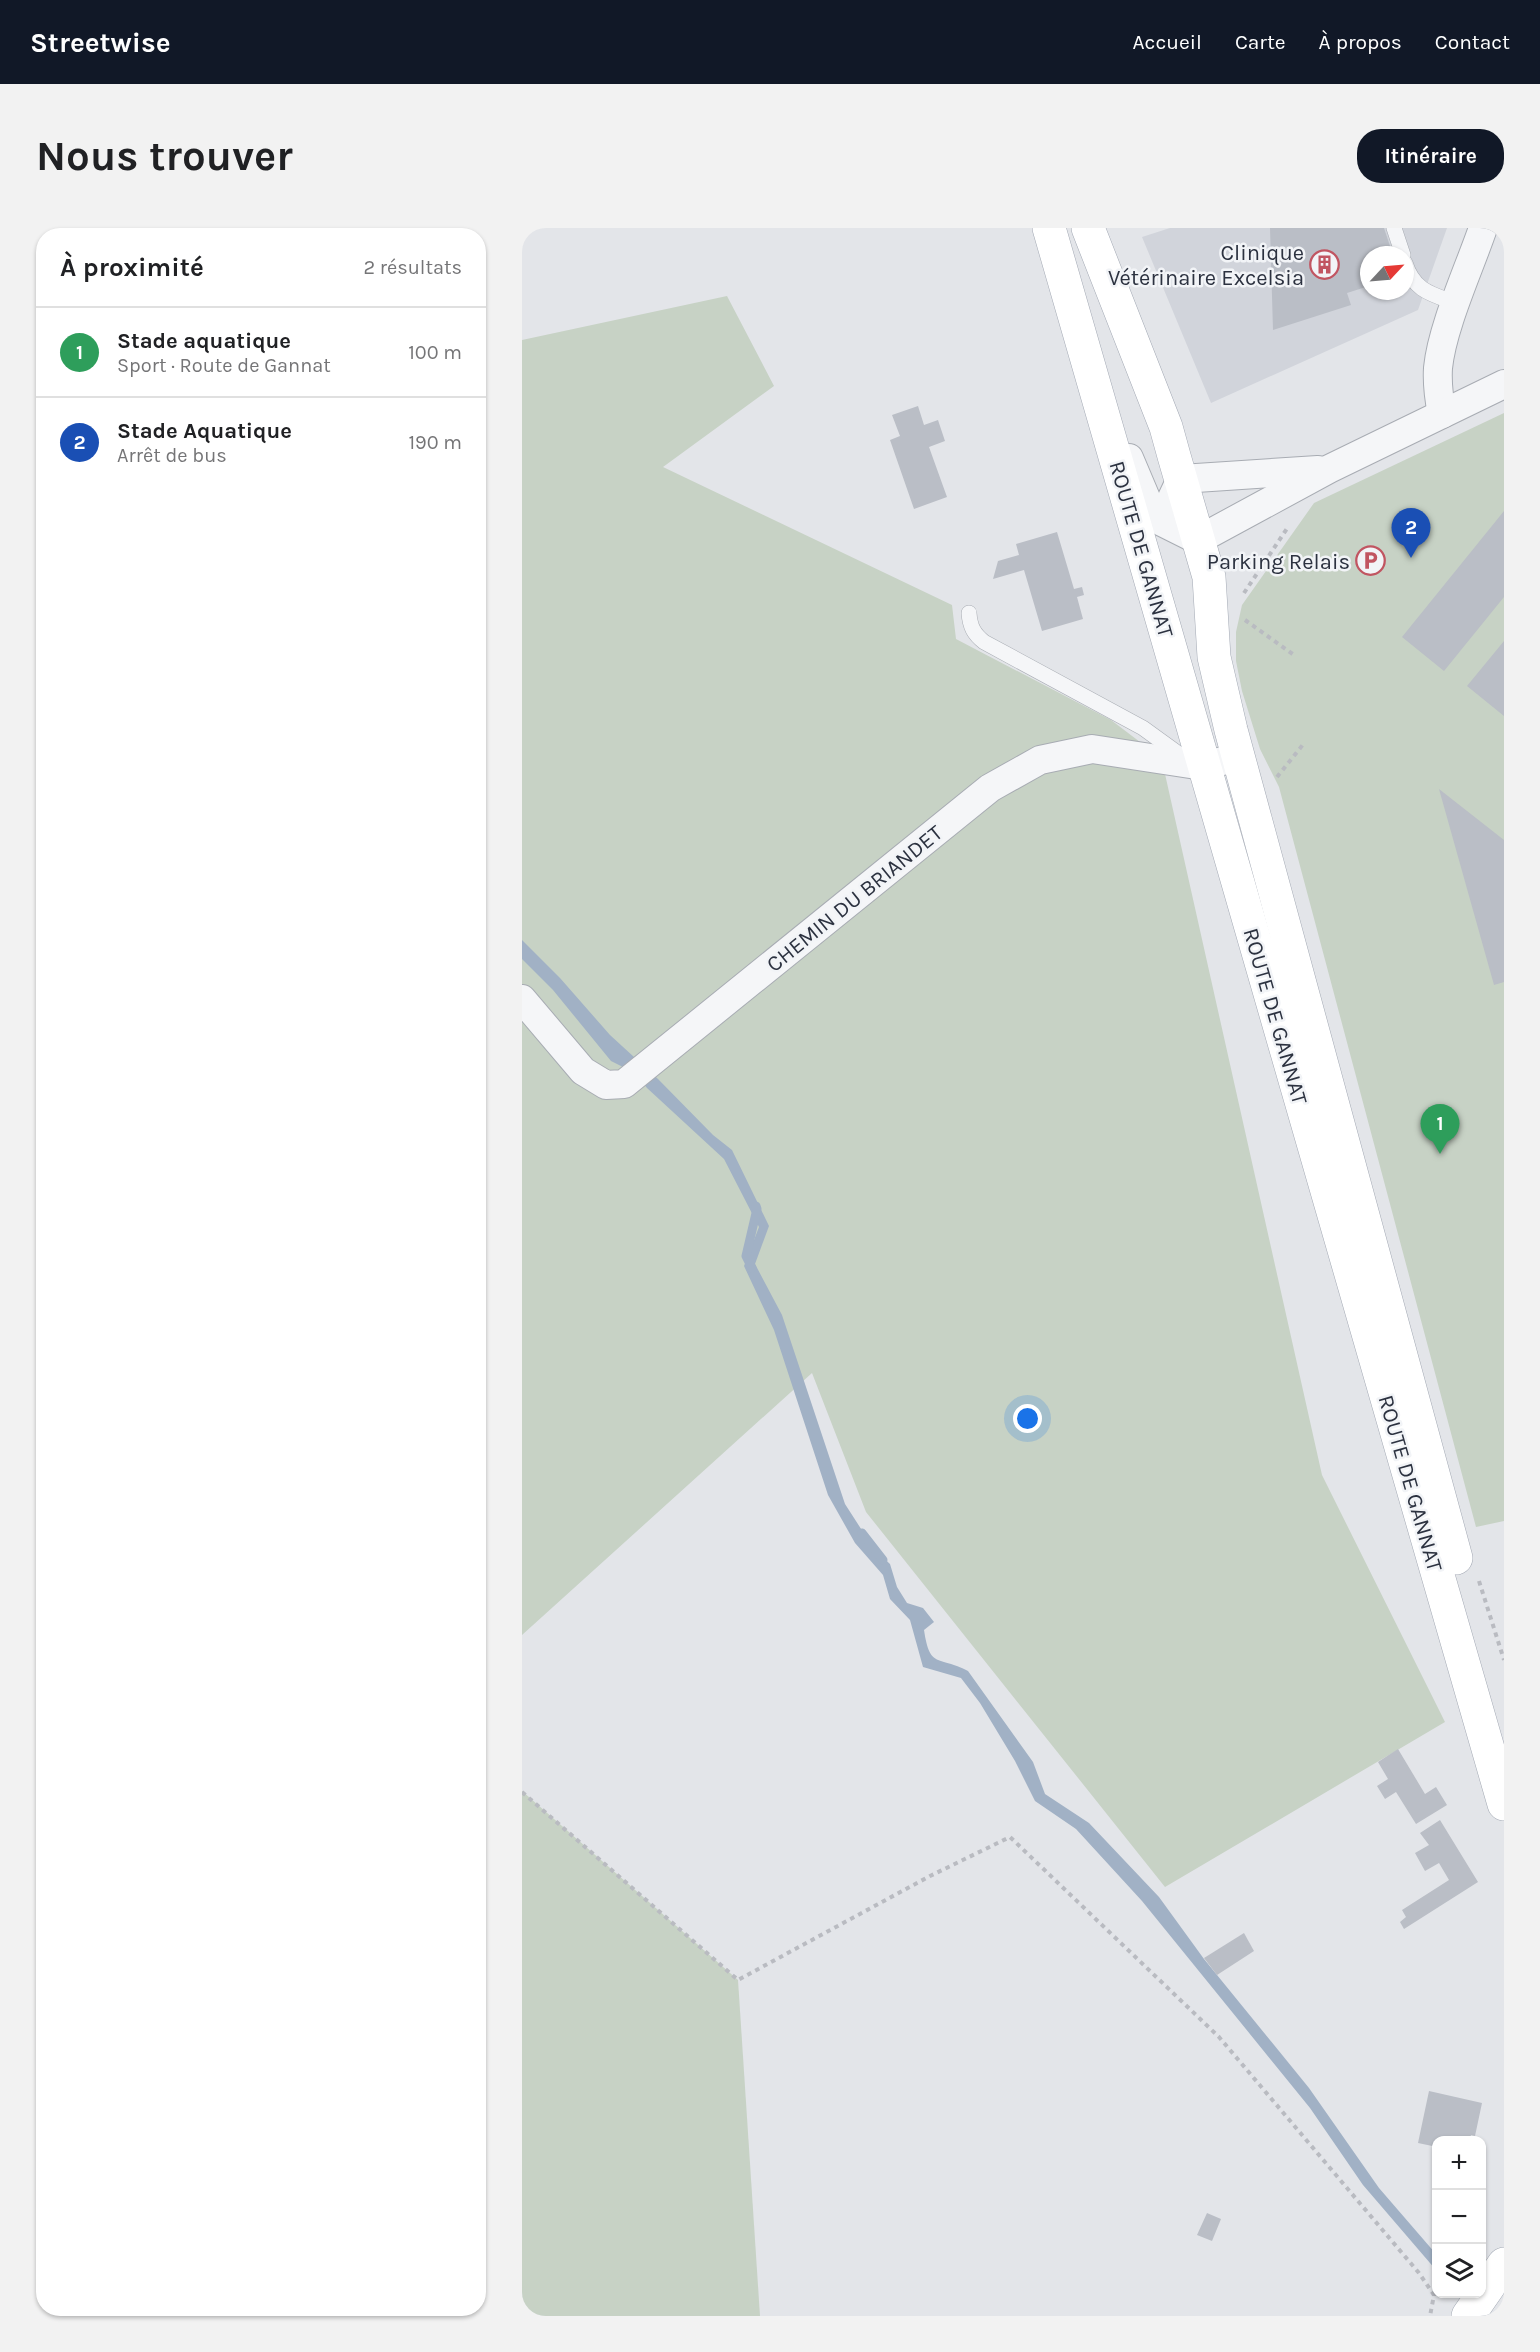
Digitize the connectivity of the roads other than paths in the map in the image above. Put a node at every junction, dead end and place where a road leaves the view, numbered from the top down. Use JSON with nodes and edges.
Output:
{"nodes":[{"id":1,"x":1049,"y":228,"type":"edge"},
{"id":2,"x":1066,"y":228,"type":"edge"},
{"id":3,"x":1088,"y":228,"type":"edge"},
{"id":4,"x":1394,"y":228,"type":"edge"},
{"id":5,"x":1483,"y":228,"type":"edge"},
{"id":6,"x":1399,"y":246,"type":"edge"},
{"id":7,"x":1414,"y":281,"type":"edge"},
{"id":8,"x":1456,"y":303,"type":"junction"},
{"id":9,"x":1504,"y":384,"type":"edge"},
{"id":10,"x":1442,"y":414,"type":"junction"},
{"id":11,"x":1329,"y":469,"type":"junction"},
{"id":12,"x":1181,"y":479,"type":"junction"},
{"id":13,"x":1162,"y":522,"type":"junction"},
{"id":14,"x":1198,"y":540,"type":"junction"},
{"id":15,"x":1146,"y":565,"type":"junction"},
{"id":16,"x":969,"y":613,"type":"dead end"},
{"id":17,"x":1238,"y":757,"type":"junction"},
{"id":18,"x":1198,"y":765,"type":"junction"},
{"id":19,"x":522,"y":999,"type":"edge"},
{"id":20,"x":1504,"y":1727,"type":"edge"},
{"id":21,"x":1504,"y":1804,"type":"edge"},
{"id":22,"x":1504,"y":2264,"type":"edge"},
{"id":23,"x":1468,"y":2316,"type":"edge"}],
"edges":[{"from":1,"to":15,"type":"main road","name":"ROUTE DE GANNAT"},
{"from":2,"to":13,"type":"street"},
{"from":3,"to":12,"type":"main road","name":"ROUTE DE GANNAT"},
{"from":4,"to":6,"type":"lane"},
{"from":5,"to":8,"type":"street"},
{"from":7,"to":8,"type":"lane"},
{"from":8,"to":10,"type":"street"},
{"from":9,"to":10,"type":"street"},
{"from":10,"to":11,"type":"street"},
{"from":11,"to":12,"type":"street"},
{"from":11,"to":14,"type":"street"},
{"from":12,"to":13,"type":"street"},
{"from":12,"to":14,"type":"main road","name":"ROUTE DE GANNAT"},
{"from":13,"to":14,"type":"street"},
{"from":13,"to":15,"type":"street"},
{"from":14,"to":17,"type":"main road","name":"ROUTE DE GANNAT"},
{"from":15,"to":18,"type":"main road","name":"ROUTE DE GANNAT"},
{"from":16,"to":18,"type":"lane"},
{"from":17,"to":18,"type":"street","name":"CHEMIN DU BRIANDET"},
{"from":17,"to":20,"type":"main road","name":"ROUTE DE GANNAT"},
{"from":18,"to":19,"type":"street","name":"CHEMIN DU BRIANDET"},
{"from":18,"to":21,"type":"main road","name":"ROUTE DE GANNAT"},
{"from":22,"to":23,"type":"main road"}]}
